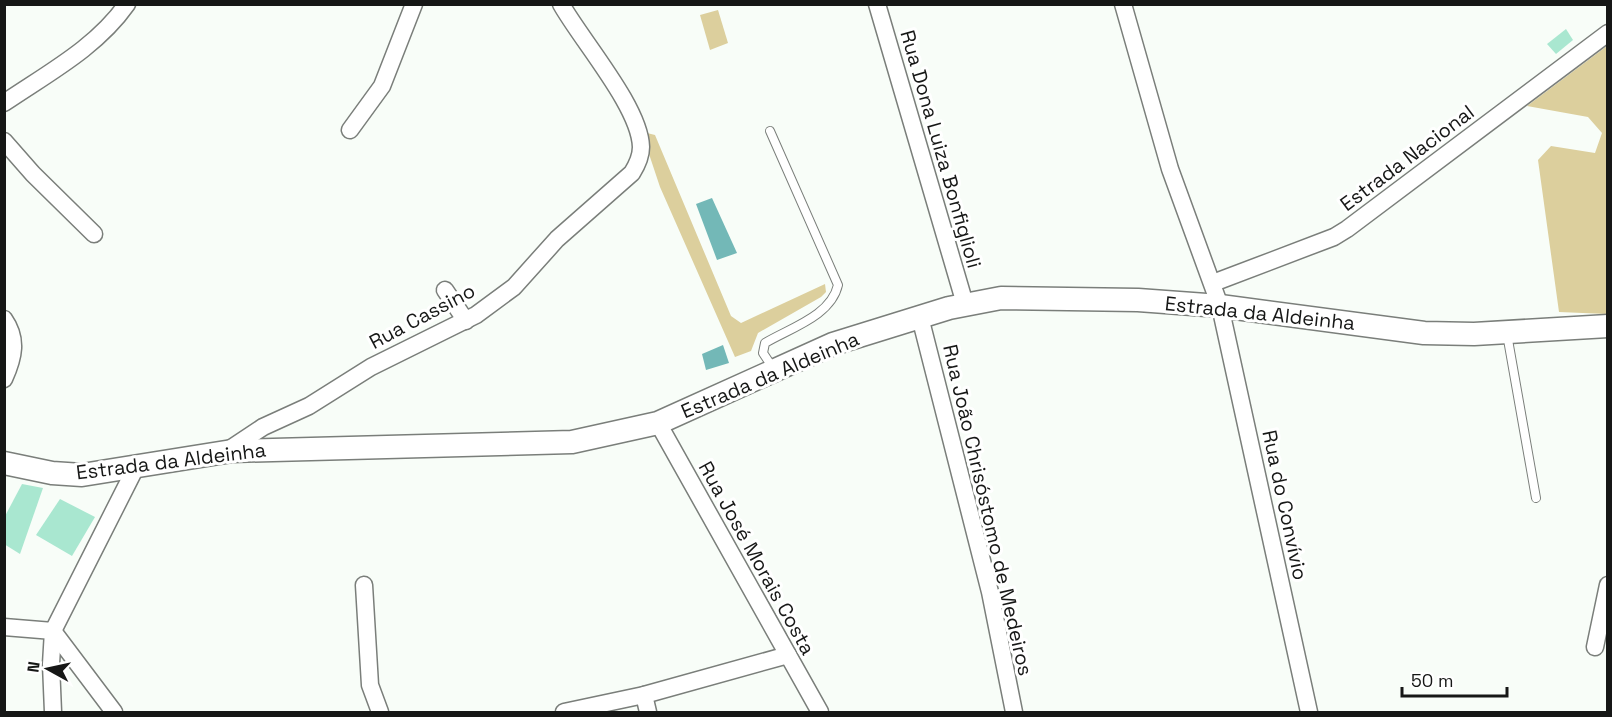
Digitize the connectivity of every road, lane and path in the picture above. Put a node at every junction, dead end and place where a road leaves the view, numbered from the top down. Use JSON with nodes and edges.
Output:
{"nodes":[{"id":1,"x":127,"y":4,"type":"edge"},
{"id":2,"x":414,"y":4,"type":"edge"},
{"id":3,"x":561,"y":4,"type":"edge"},
{"id":4,"x":877,"y":4,"type":"edge"},
{"id":5,"x":1123,"y":4,"type":"edge"},
{"id":6,"x":1608,"y":33,"type":"edge"},
{"id":7,"x":4,"y":103,"type":"edge"},
{"id":8,"x":350,"y":130,"type":"dead end"},
{"id":9,"x":770,"y":131,"type":"dead end"},
{"id":10,"x":4,"y":141,"type":"edge"},
{"id":11,"x":94,"y":234,"type":"dead end"},
{"id":12,"x":1213,"y":283,"type":"junction"},
{"id":13,"x":445,"y":290,"type":"dead end"},
{"id":14,"x":965,"y":304,"type":"junction"},
{"id":15,"x":1220,"y":306,"type":"junction"},
{"id":16,"x":920,"y":317,"type":"junction"},
{"id":17,"x":4,"y":319,"type":"edge"},
{"id":18,"x":466,"y":321,"type":"junction"},
{"id":19,"x":1608,"y":326,"type":"edge"},
{"id":20,"x":1506,"y":331,"type":"junction"},
{"id":21,"x":775,"y":371,"type":"junction"},
{"id":22,"x":4,"y":379,"type":"edge"},
{"id":23,"x":658,"y":423,"type":"junction"},
{"id":24,"x":225,"y":452,"type":"junction"},
{"id":25,"x":4,"y":463,"type":"edge"},
{"id":26,"x":135,"y":468,"type":"junction"},
{"id":27,"x":1536,"y":498,"type":"dead end"},
{"id":28,"x":364,"y":585,"type":"dead end"},
{"id":29,"x":1608,"y":585,"type":"edge"},
{"id":30,"x":4,"y":627,"type":"edge"},
{"id":31,"x":53,"y":631,"type":"junction"},
{"id":32,"x":1594,"y":647,"type":"dead end"},
{"id":33,"x":788,"y":655,"type":"junction"},
{"id":34,"x":644,"y":695,"type":"junction"},
{"id":35,"x":53,"y":712,"type":"edge"},
{"id":36,"x":114,"y":712,"type":"edge"},
{"id":37,"x":380,"y":712,"type":"edge"},
{"id":38,"x":564,"y":712,"type":"edge"},
{"id":39,"x":648,"y":712,"type":"edge"},
{"id":40,"x":820,"y":712,"type":"edge"},
{"id":41,"x":1014,"y":712,"type":"edge"},
{"id":42,"x":1309,"y":712,"type":"edge"}],
"edges":[{"from":1,"to":7,"type":"street"},
{"from":2,"to":8,"type":"street"},
{"from":3,"to":18,"type":"street","name":"Rua Cassino"},
{"from":4,"to":14,"type":"street","name":"Rua Dona Luiza Bonfiglioli"},
{"from":5,"to":12,"type":"street","name":"Rua do Convívio"},
{"from":6,"to":12,"type":"street","name":"Estrada Nacional"},
{"from":9,"to":21,"type":"lane"},
{"from":10,"to":11,"type":"street"},
{"from":12,"to":15,"type":"street","name":"Rua do Convívio"},
{"from":13,"to":18,"type":"street"},
{"from":14,"to":15,"type":"street","name":"Estrada da Aldeinha"},
{"from":14,"to":16,"type":"street","name":"Estrada da Aldeinha"},
{"from":15,"to":20,"type":"street","name":"Estrada da Aldeinha"},
{"from":15,"to":42,"type":"street","name":"Rua do Convívio"},
{"from":16,"to":21,"type":"street","name":"Estrada da Aldeinha"},
{"from":16,"to":41,"type":"street","name":"Rua João Chrisóstomo de Medeiros"},
{"from":17,"to":22,"type":"street"},
{"from":18,"to":24,"type":"street","name":"Rua Cassino"},
{"from":19,"to":20,"type":"street","name":"Estrada da Aldeinha"},
{"from":20,"to":27,"type":"lane"},
{"from":21,"to":23,"type":"street","name":"Estrada da Aldeinha"},
{"from":23,"to":24,"type":"street","name":"Estrada da Aldeinha"},
{"from":23,"to":33,"type":"street","name":"Rua José Morais Costa"},
{"from":24,"to":26,"type":"street","name":"Estrada da Aldeinha"},
{"from":25,"to":26,"type":"street","name":"Estrada da Aldeinha"},
{"from":26,"to":31,"type":"street"},
{"from":28,"to":37,"type":"street"},
{"from":29,"to":32,"type":"street"},
{"from":30,"to":31,"type":"street"},
{"from":31,"to":35,"type":"street"},
{"from":31,"to":36,"type":"street"},
{"from":33,"to":34,"type":"street"},
{"from":33,"to":40,"type":"street","name":"Rua José Morais Costa"},
{"from":34,"to":38,"type":"street"},
{"from":34,"to":39,"type":"street"}]}
